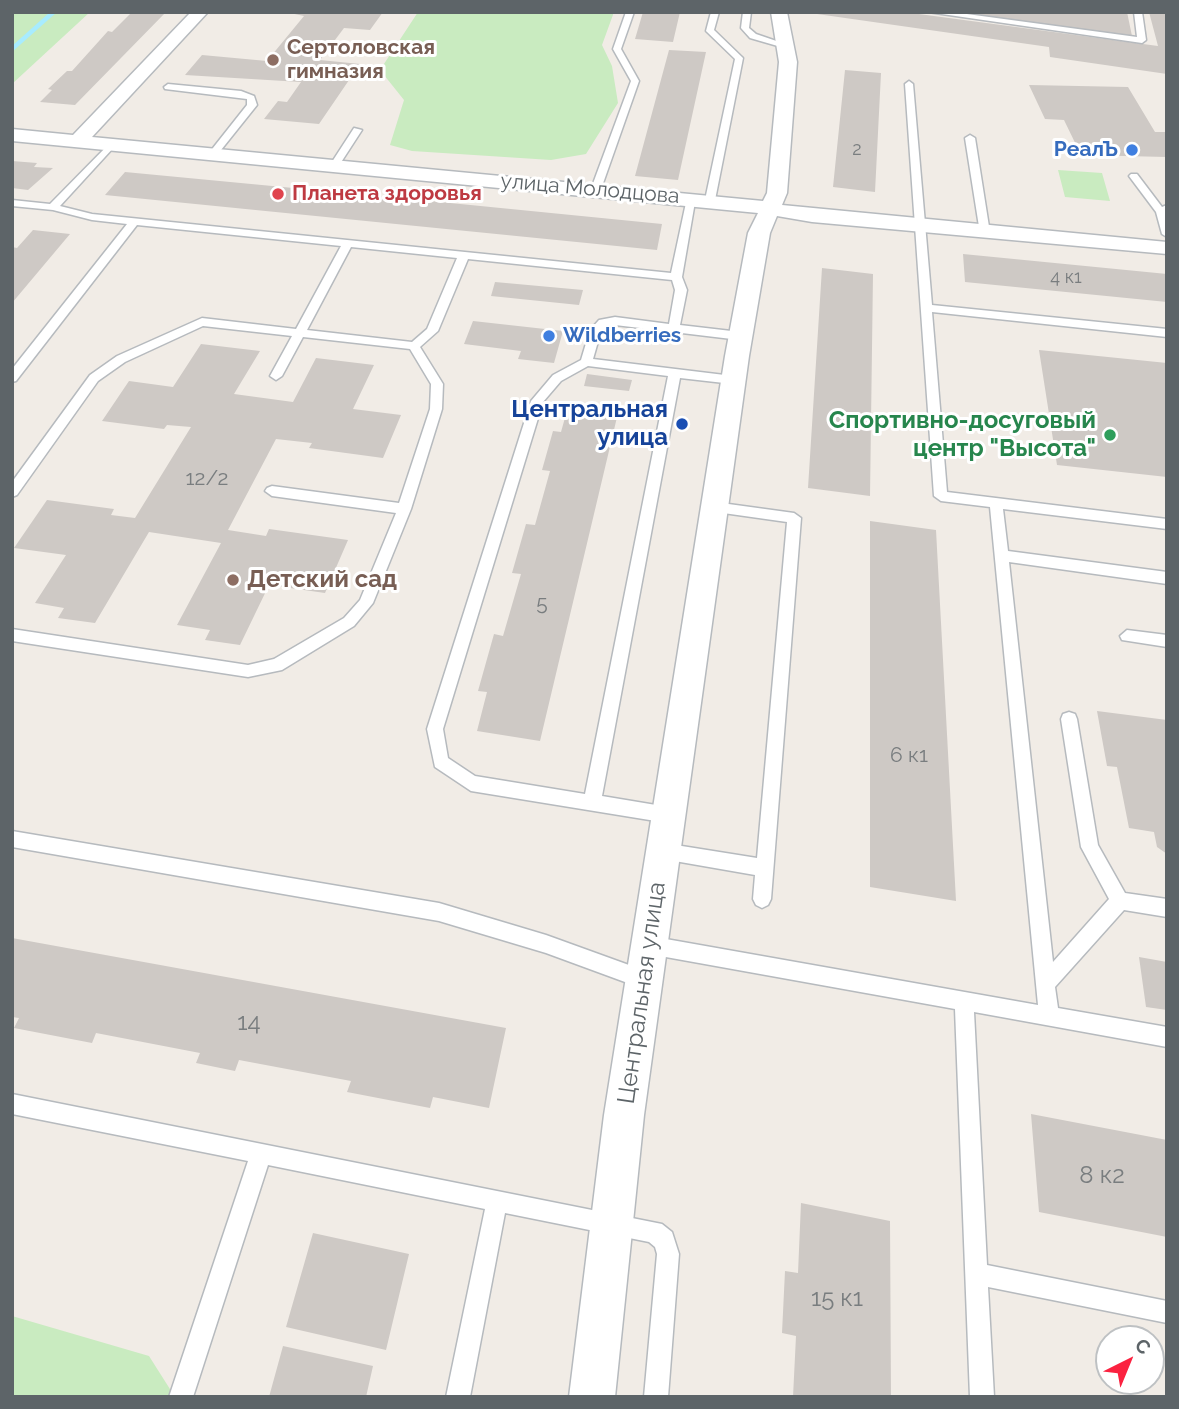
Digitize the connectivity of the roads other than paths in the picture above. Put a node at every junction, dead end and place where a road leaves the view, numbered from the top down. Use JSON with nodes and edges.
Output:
{"nodes":[{"id":1,"x":200,"y":12,"type":"edge"},
{"id":2,"x":630,"y":12,"type":"edge"},
{"id":3,"x":715,"y":12,"type":"edge"},
{"id":4,"x":747,"y":12,"type":"edge"},
{"id":5,"x":779,"y":12,"type":"edge"},
{"id":6,"x":932,"y":12,"type":"edge"},
{"id":7,"x":1138,"y":12,"type":"edge"},
{"id":8,"x":785,"y":47,"type":"junction"},
{"id":9,"x":909,"y":84,"type":"dead end"},
{"id":10,"x":168,"y":87,"type":"dead end"},
{"id":11,"x":357,"y":130,"type":"dead end"},
{"id":12,"x":12,"y":135,"type":"edge"},
{"id":13,"x":971,"y":138,"type":"dead end"},
{"id":14,"x":78,"y":141,"type":"junction"},
{"id":15,"x":112,"y":144,"type":"junction"},
{"id":16,"x":214,"y":153,"type":"junction"},
{"id":17,"x":335,"y":165,"type":"junction"},
{"id":18,"x":1134,"y":176,"type":"dead end"},
{"id":19,"x":596,"y":189,"type":"junction"},
{"id":20,"x":701,"y":199,"type":"junction"},
{"id":21,"x":12,"y":203,"type":"edge"},
{"id":22,"x":53,"y":207,"type":"junction"},
{"id":23,"x":770,"y":209,"type":"junction"},
{"id":24,"x":1164,"y":210,"type":"edge"},
{"id":25,"x":134,"y":222,"type":"junction"},
{"id":26,"x":920,"y":227,"type":"junction"},
{"id":27,"x":985,"y":233,"type":"junction"},
{"id":28,"x":1167,"y":234,"type":"edge"},
{"id":29,"x":348,"y":243,"type":"junction"},
{"id":30,"x":1167,"y":248,"type":"edge"},
{"id":31,"x":464,"y":255,"type":"junction"},
{"id":32,"x":676,"y":277,"type":"junction"},
{"id":33,"x":926,"y":308,"type":"junction"},
{"id":34,"x":674,"y":328,"type":"junction"},
{"id":35,"x":1167,"y":333,"type":"edge"},
{"id":36,"x":299,"y":334,"type":"junction"},
{"id":37,"x":740,"y":336,"type":"junction"},
{"id":38,"x":414,"y":346,"type":"junction"},
{"id":39,"x":586,"y":362,"type":"junction"},
{"id":40,"x":675,"y":373,"type":"junction"},
{"id":41,"x":276,"y":376,"type":"dead end"},
{"id":42,"x":12,"y":378,"type":"edge"},
{"id":43,"x":733,"y":380,"type":"junction"},
{"id":44,"x":272,"y":491,"type":"dead end"},
{"id":45,"x":12,"y":492,"type":"edge"},
{"id":46,"x":996,"y":503,"type":"junction"},
{"id":47,"x":714,"y":507,"type":"junction"},
{"id":48,"x":404,"y":509,"type":"junction"},
{"id":49,"x":1167,"y":524,"type":"edge"},
{"id":50,"x":1002,"y":556,"type":"junction"},
{"id":51,"x":1167,"y":578,"type":"edge"},
{"id":52,"x":12,"y":635,"type":"edge"},
{"id":53,"x":1127,"y":636,"type":"dead end"},
{"id":54,"x":1167,"y":641,"type":"edge"},
{"id":55,"x":1069,"y":719,"type":"dead end"},
{"id":56,"x":592,"y":803,"type":"junction"},
{"id":57,"x":668,"y":816,"type":"junction"},
{"id":58,"x":12,"y":839,"type":"edge"},
{"id":59,"x":663,"y":850,"type":"junction"},
{"id":60,"x":765,"y":868,"type":"junction"},
{"id":61,"x":762,"y":899,"type":"dead end"},
{"id":62,"x":1121,"y":901,"type":"junction"},
{"id":63,"x":1167,"y":908,"type":"edge"},
{"id":64,"x":649,"y":945,"type":"junction"},
{"id":65,"x":644,"y":980,"type":"junction"},
{"id":66,"x":1046,"y":983,"type":"junction"},
{"id":67,"x":964,"y":1001,"type":"junction"},
{"id":68,"x":1049,"y":1016,"type":"junction"},
{"id":69,"x":1167,"y":1037,"type":"edge"},
{"id":70,"x":12,"y":1104,"type":"edge"},
{"id":71,"x":261,"y":1154,"type":"junction"},
{"id":72,"x":497,"y":1201,"type":"junction"},
{"id":73,"x":612,"y":1224,"type":"junction"},
{"id":74,"x":976,"y":1274,"type":"junction"},
{"id":75,"x":1167,"y":1312,"type":"edge"},
{"id":76,"x":181,"y":1397,"type":"edge"},
{"id":77,"x":458,"y":1397,"type":"edge"},
{"id":78,"x":592,"y":1397,"type":"edge"},
{"id":79,"x":656,"y":1397,"type":"edge"},
{"id":80,"x":982,"y":1397,"type":"edge"}],
"edges":[{"from":1,"to":14,"type":"street"},
{"from":2,"to":19,"type":"lane"},
{"from":3,"to":20,"type":"lane"},
{"from":4,"to":8,"type":"lane"},
{"from":5,"to":8,"type":"street","name":"Центральная улица"},
{"from":6,"to":7,"type":"lane"},
{"from":8,"to":23,"type":"street","name":"Центральная улица"},
{"from":9,"to":26,"type":"lane"},
{"from":10,"to":16,"type":"lane"},
{"from":11,"to":17,"type":"lane"},
{"from":12,"to":14,"type":"street","name":"улица Молодцова"},
{"from":13,"to":27,"type":"lane"},
{"from":14,"to":15,"type":"street","name":"улица Молодцова"},
{"from":15,"to":16,"type":"street","name":"улица Молодцова"},
{"from":15,"to":22,"type":"lane"},
{"from":16,"to":17,"type":"street","name":"улица Молодцова"},
{"from":17,"to":19,"type":"street","name":"улица Молодцова"},
{"from":18,"to":24,"type":"lane"},
{"from":19,"to":20,"type":"street","name":"улица Молодцова"},
{"from":20,"to":23,"type":"street","name":"улица Молодцова"},
{"from":20,"to":32,"type":"lane"},
{"from":21,"to":22,"type":"lane"},
{"from":22,"to":25,"type":"lane"},
{"from":23,"to":26,"type":"street","name":"улица Молодцова"},
{"from":23,"to":37,"type":"street","name":"Центральная улица"},
{"from":24,"to":28,"type":"lane"},
{"from":25,"to":29,"type":"lane"},
{"from":25,"to":42,"type":"lane"},
{"from":26,"to":27,"type":"street","name":"улица Молодцова"},
{"from":26,"to":33,"type":"lane"},
{"from":27,"to":30,"type":"street","name":"улица Молодцова"},
{"from":29,"to":31,"type":"lane"},
{"from":29,"to":36,"type":"lane"},
{"from":31,"to":32,"type":"lane"},
{"from":31,"to":38,"type":"lane"},
{"from":32,"to":34,"type":"lane"},
{"from":33,"to":35,"type":"lane"},
{"from":33,"to":46,"type":"lane"},
{"from":34,"to":37,"type":"lane"},
{"from":34,"to":39,"type":"lane"},
{"from":36,"to":38,"type":"lane"},
{"from":36,"to":41,"type":"lane"},
{"from":36,"to":45,"type":"lane"},
{"from":37,"to":43,"type":"street","name":"Центральная улица"},
{"from":38,"to":48,"type":"lane"},
{"from":39,"to":40,"type":"lane"},
{"from":39,"to":56,"type":"lane"},
{"from":40,"to":43,"type":"lane"},
{"from":40,"to":56,"type":"lane"},
{"from":43,"to":47,"type":"street","name":"Центральная улица"},
{"from":44,"to":48,"type":"lane"},
{"from":46,"to":49,"type":"lane"},
{"from":46,"to":50,"type":"lane"},
{"from":47,"to":57,"type":"street","name":"Центральная улица"},
{"from":47,"to":60,"type":"lane"},
{"from":48,"to":52,"type":"lane"},
{"from":50,"to":51,"type":"lane"},
{"from":50,"to":66,"type":"lane"},
{"from":53,"to":54,"type":"lane"},
{"from":55,"to":62,"type":"lane"},
{"from":56,"to":57,"type":"lane"},
{"from":57,"to":59,"type":"street","name":"Центральная улица"},
{"from":58,"to":65,"type":"lane"},
{"from":59,"to":60,"type":"lane"},
{"from":59,"to":64,"type":"street","name":"Центральная улица"},
{"from":60,"to":61,"type":"lane"},
{"from":62,"to":63,"type":"lane"},
{"from":62,"to":66,"type":"lane"},
{"from":64,"to":65,"type":"street","name":"Центральная улица"},
{"from":64,"to":67,"type":"lane"},
{"from":65,"to":73,"type":"street","name":"Центральная улица"},
{"from":66,"to":68,"type":"lane"},
{"from":67,"to":68,"type":"lane"},
{"from":67,"to":74,"type":"lane"},
{"from":68,"to":69,"type":"lane"},
{"from":70,"to":71,"type":"lane"},
{"from":71,"to":72,"type":"lane"},
{"from":71,"to":76,"type":"lane"},
{"from":72,"to":73,"type":"lane"},
{"from":72,"to":77,"type":"lane"},
{"from":73,"to":78,"type":"street","name":"Центральная улица"},
{"from":73,"to":79,"type":"lane"},
{"from":74,"to":75,"type":"lane"},
{"from":74,"to":80,"type":"lane"}]}
